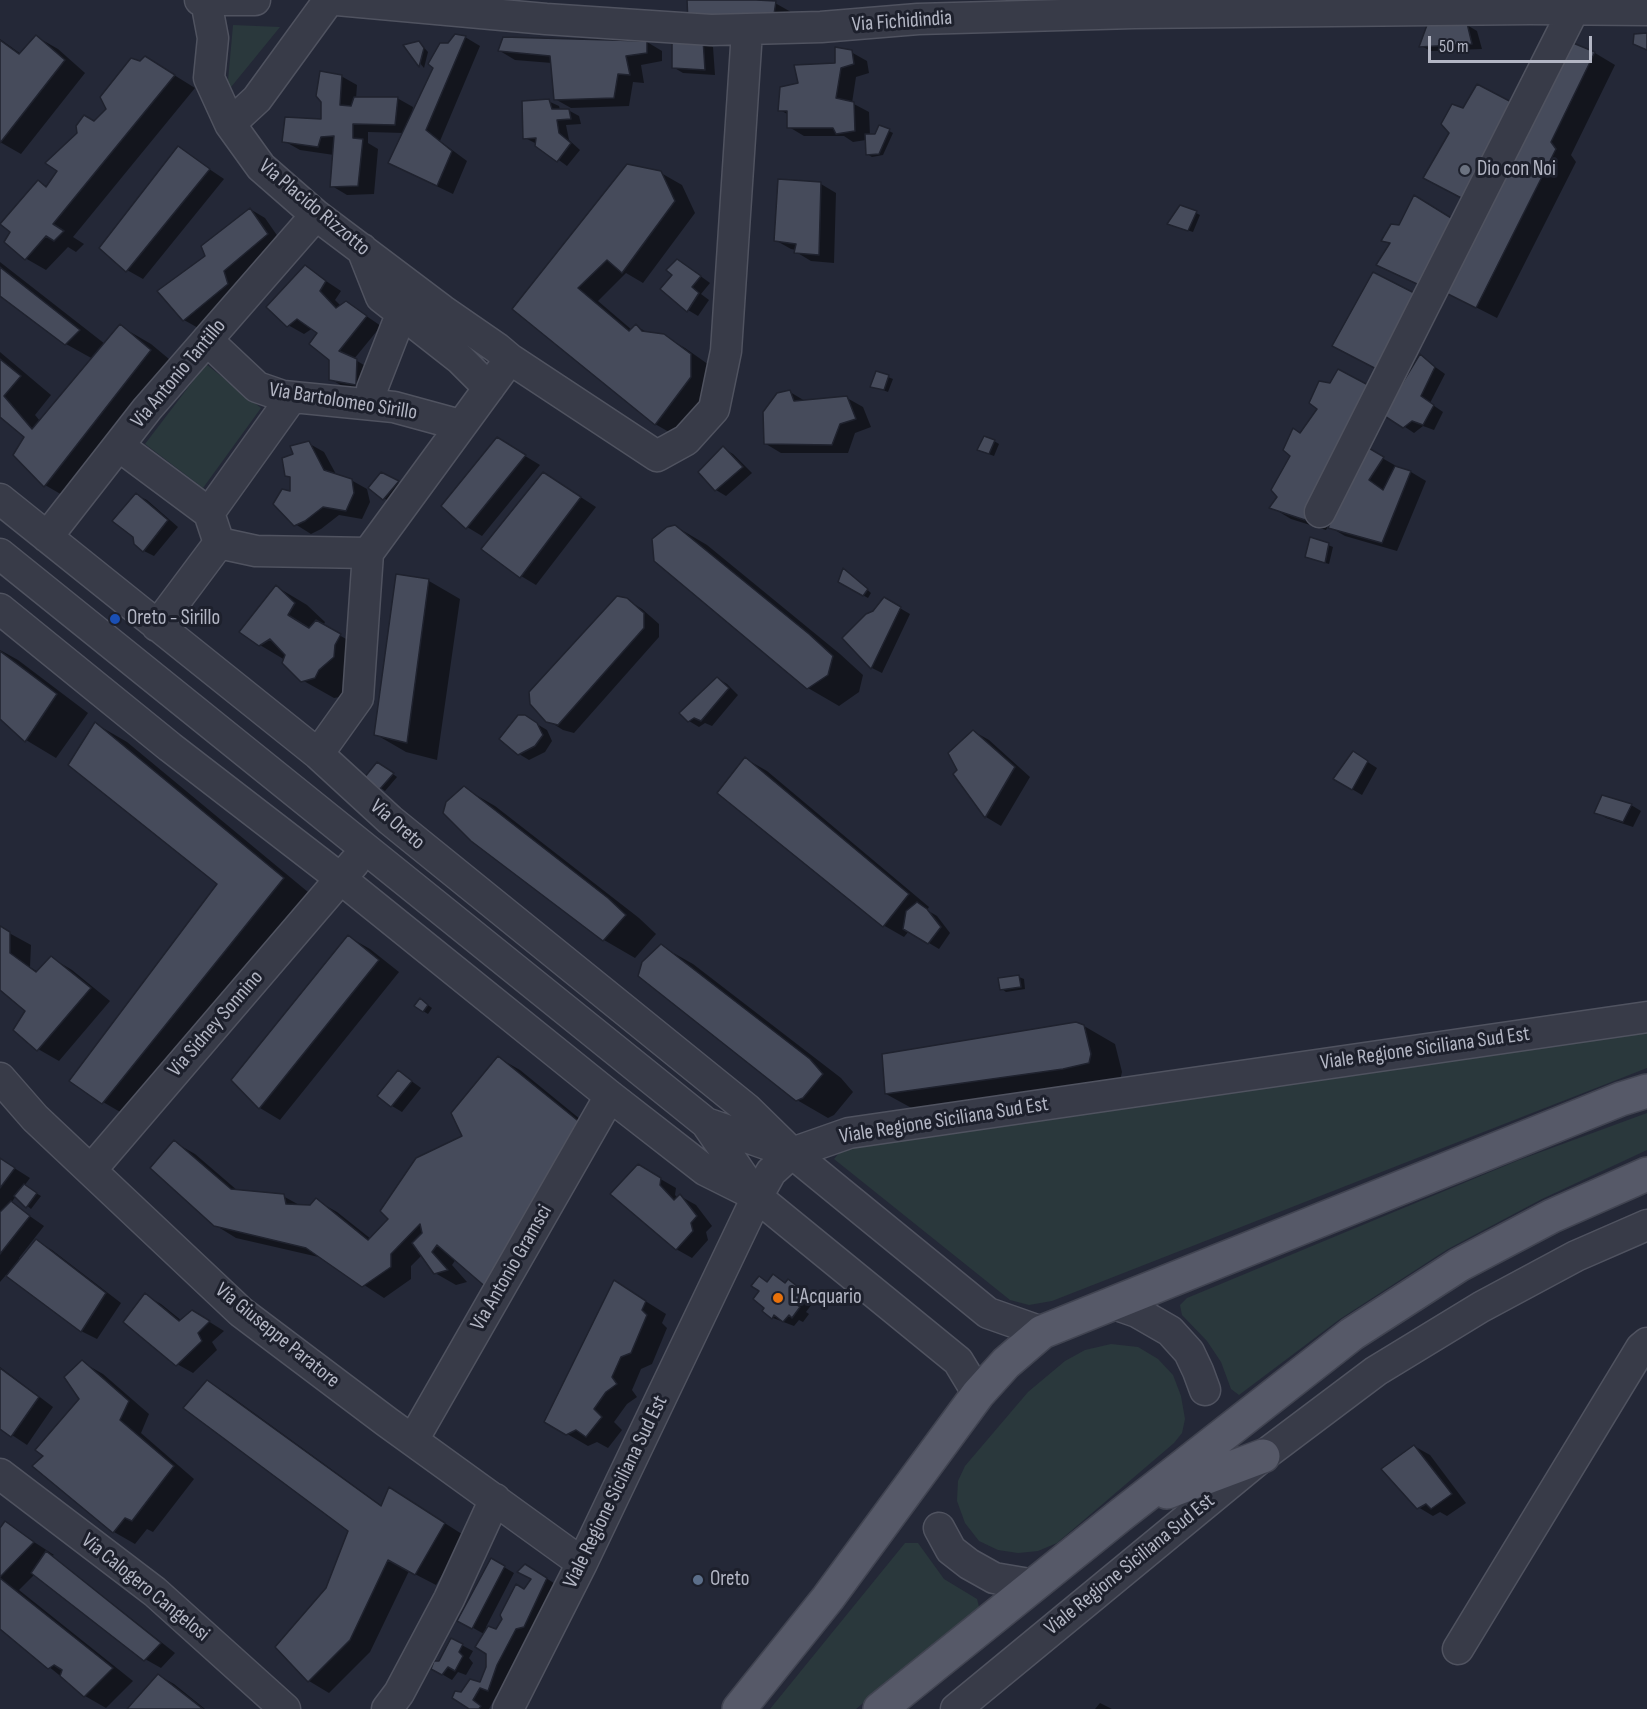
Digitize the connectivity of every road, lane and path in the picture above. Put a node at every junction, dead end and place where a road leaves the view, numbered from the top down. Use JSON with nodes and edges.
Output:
{"nodes":[{"id":1,"x":200,"y":0,"type":"edge"},
{"id":2,"x":206,"y":0,"type":"edge"},
{"id":3,"x":255,"y":0,"type":"edge"},
{"id":4,"x":329,"y":0,"type":"edge"},
{"id":5,"x":338,"y":0,"type":"edge"},
{"id":6,"x":1574,"y":9,"type":"junction"},
{"id":7,"x":1647,"y":10,"type":"edge"},
{"id":8,"x":747,"y":31,"type":"junction"},
{"id":9,"x":230,"y":124,"type":"junction"},
{"id":10,"x":316,"y":215,"type":"junction"},
{"id":11,"x":362,"y":249,"type":"junction"},
{"id":12,"x":402,"y":312,"type":"junction"},
{"id":13,"x":207,"y":340,"type":"junction"},
{"id":14,"x":510,"y":359,"type":"junction"},
{"id":15,"x":489,"y":388,"type":"junction"},
{"id":16,"x":292,"y":397,"type":"junction"},
{"id":17,"x":375,"y":405,"type":"junction"},
{"id":18,"x":460,"y":425,"type":"junction"},
{"id":19,"x":119,"y":446,"type":"junction"},
{"id":20,"x":0,"y":499,"type":"edge"},
{"id":21,"x":1320,"y":512,"type":"dead end"},
{"id":22,"x":209,"y":513,"type":"junction"},
{"id":23,"x":47,"y":537,"type":"junction"},
{"id":24,"x":219,"y":543,"type":"junction"},
{"id":25,"x":368,"y":553,"type":"junction"},
{"id":26,"x":0,"y":554,"type":"edge"},
{"id":27,"x":0,"y":609,"type":"edge"},
{"id":28,"x":157,"y":626,"type":"junction"},
{"id":29,"x":318,"y":754,"type":"junction"},
{"id":30,"x":390,"y":820,"type":"junction"},
{"id":31,"x":366,"y":849,"type":"junction"},
{"id":32,"x":341,"y":879,"type":"junction"},
{"id":33,"x":1647,"y":1017,"type":"edge"},
{"id":34,"x":0,"y":1078,"type":"edge"},
{"id":35,"x":1647,"y":1091,"type":"edge"},
{"id":36,"x":610,"y":1096,"type":"junction"},
{"id":37,"x":706,"y":1122,"type":"junction"},
{"id":38,"x":792,"y":1153,"type":"junction"},
{"id":39,"x":91,"y":1170,"type":"junction"},
{"id":40,"x":1647,"y":1174,"type":"edge"},
{"id":41,"x":757,"y":1197,"type":"junction"},
{"id":42,"x":1647,"y":1225,"type":"edge"},
{"id":43,"x":1114,"y":1304,"type":"junction"},
{"id":44,"x":1042,"y":1332,"type":"junction"},
{"id":45,"x":1647,"y":1343,"type":"edge"},
{"id":46,"x":1205,"y":1390,"type":"dead end"},
{"id":47,"x":978,"y":1394,"type":"junction"},
{"id":48,"x":413,"y":1440,"type":"junction"},
{"id":49,"x":1263,"y":1456,"type":"junction"},
{"id":50,"x":0,"y":1474,"type":"edge"},
{"id":51,"x":495,"y":1499,"type":"junction"},
{"id":52,"x":1122,"y":1514,"type":"junction"},
{"id":53,"x":939,"y":1528,"type":"dead end"},
{"id":54,"x":582,"y":1563,"type":"junction"},
{"id":55,"x":1035,"y":1585,"type":"junction"},
{"id":56,"x":1458,"y":1649,"type":"dead end"},
{"id":57,"x":285,"y":1709,"type":"edge"},
{"id":58,"x":387,"y":1709,"type":"edge"},
{"id":59,"x":508,"y":1709,"type":"edge"},
{"id":60,"x":739,"y":1709,"type":"edge"},
{"id":61,"x":880,"y":1709,"type":"edge"},
{"id":62,"x":956,"y":1709,"type":"edge"}],
"edges":[{"from":1,"to":2,"type":"street"},
{"from":2,"to":3,"type":"street"},
{"from":2,"to":9,"type":"street","name":"Via Placido Rizzotto"},
{"from":4,"to":9,"type":"street"},
{"from":5,"to":8,"type":"street","name":"Via Fichidindia"},
{"from":6,"to":7,"type":"street","name":"Via Fichidindia"},
{"from":6,"to":8,"type":"street","name":"Via Fichidindia"},
{"from":6,"to":21,"type":"street"},
{"from":8,"to":14,"type":"street","name":"Via Placido Rizzotto"},
{"from":9,"to":10,"type":"street","name":"Via Placido Rizzotto"},
{"from":10,"to":11,"type":"street","name":"Via Placido Rizzotto"},
{"from":10,"to":13,"type":"street","name":"Via Antonio Tantillo"},
{"from":11,"to":12,"type":"street"},
{"from":11,"to":14,"type":"street","name":"Via Placido Rizzotto"},
{"from":12,"to":15,"type":"street"},
{"from":12,"to":17,"type":"street"},
{"from":13,"to":16,"type":"street","name":"Via Bartolomeo Sirillo"},
{"from":13,"to":19,"type":"street","name":"Via Antonio Tantillo"},
{"from":14,"to":15,"type":"street"},
{"from":15,"to":18,"type":"street"},
{"from":16,"to":17,"type":"street","name":"Via Bartolomeo Sirillo"},
{"from":16,"to":22,"type":"street"},
{"from":17,"to":18,"type":"street","name":"Via Bartolomeo Sirillo"},
{"from":18,"to":25,"type":"street"},
{"from":19,"to":22,"type":"street"},
{"from":19,"to":23,"type":"street","name":"Via Antonio Tantillo"},
{"from":20,"to":23,"type":"street","name":"Via Oreto"},
{"from":22,"to":24,"type":"street"},
{"from":23,"to":28,"type":"street","name":"Via Oreto"},
{"from":24,"to":25,"type":"street"},
{"from":24,"to":28,"type":"street"},
{"from":25,"to":29,"type":"street"},
{"from":26,"to":31,"type":"street","name":"Via Oreto"},
{"from":27,"to":32,"type":"street"},
{"from":28,"to":29,"type":"street","name":"Via Oreto"},
{"from":29,"to":30,"type":"street","name":"Via Oreto"},
{"from":30,"to":31,"type":"street","name":"Via Sidney Sonnino"},
{"from":30,"to":38,"type":"street","name":"Via Oreto"},
{"from":31,"to":32,"type":"street","name":"Via Sidney Sonnino"},
{"from":31,"to":37,"type":"street","name":"Via Oreto"},
{"from":32,"to":36,"type":"street"},
{"from":32,"to":39,"type":"street","name":"Via Sidney Sonnino"},
{"from":33,"to":38,"type":"street","name":"Viale Regione Siciliana Sud Est"},
{"from":34,"to":39,"type":"street","name":"Via Giuseppe Paratore"},
{"from":35,"to":43,"type":"main road"},
{"from":36,"to":41,"type":"street"},
{"from":36,"to":48,"type":"street","name":"Via Antonio Gramsci"},
{"from":37,"to":38,"type":"street"},
{"from":37,"to":41,"type":"street"},
{"from":38,"to":41,"type":"street","name":"Viale Regione Siciliana Sud Est"},
{"from":38,"to":44,"type":"street"},
{"from":39,"to":48,"type":"street","name":"Via Giuseppe Paratore"},
{"from":40,"to":52,"type":"main road","name":"Viale Regione Siciliana Sud Est"},
{"from":41,"to":47,"type":"street"},
{"from":41,"to":54,"type":"street","name":"Viale Regione Siciliana Sud Est"},
{"from":42,"to":49,"type":"street","name":"Viale Regione Siciliana Sud Est"},
{"from":43,"to":44,"type":"main road"},
{"from":43,"to":46,"type":"street"},
{"from":44,"to":47,"type":"main road"},
{"from":45,"to":56,"type":"street"},
{"from":47,"to":60,"type":"main road"},
{"from":48,"to":51,"type":"street","name":"Via Giuseppe Paratore"},
{"from":49,"to":52,"type":"main road"},
{"from":49,"to":62,"type":"street","name":"Viale Regione Siciliana Sud Est"},
{"from":50,"to":57,"type":"street","name":"Via Calogero Cangelosi"},
{"from":51,"to":54,"type":"street","name":"Via Giuseppe Paratore"},
{"from":51,"to":58,"type":"street"},
{"from":52,"to":55,"type":"main road","name":"Viale Regione Siciliana Sud Est"},
{"from":53,"to":55,"type":"street"},
{"from":54,"to":59,"type":"street","name":"Viale Regione Siciliana Sud Est"},
{"from":55,"to":61,"type":"main road","name":"Viale Regione Siciliana Sud Est"}]}
